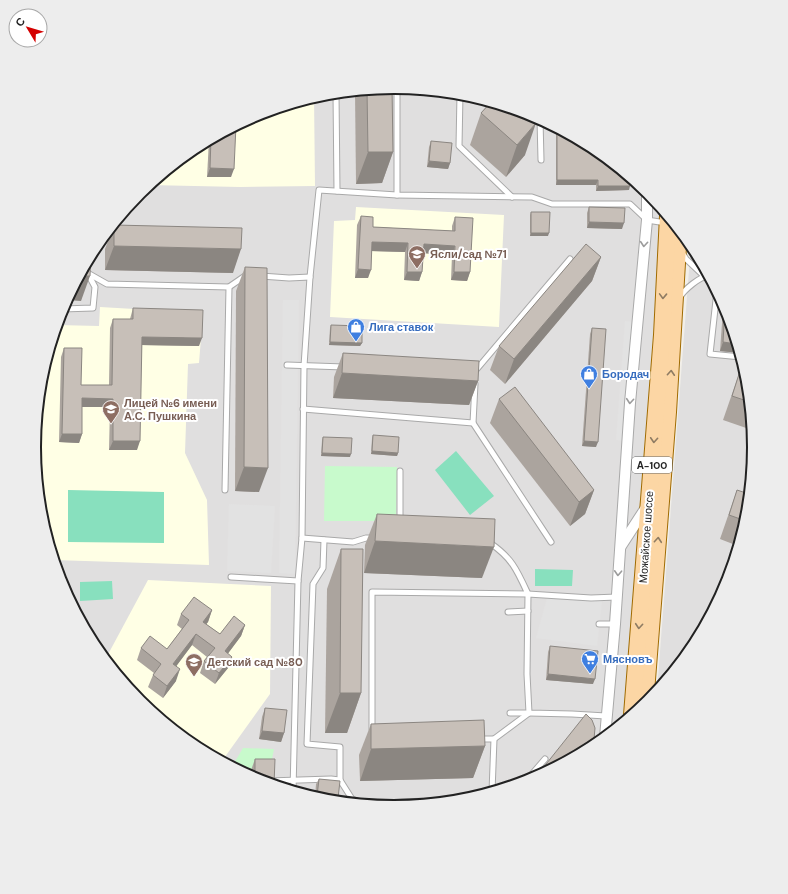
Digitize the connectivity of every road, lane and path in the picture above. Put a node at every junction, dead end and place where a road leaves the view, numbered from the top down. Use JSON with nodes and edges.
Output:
{"nodes":[{"id":1,"x":397,"y":94,"type":"edge"},
{"id":2,"x":336,"y":99,"type":"edge"},
{"id":3,"x":460,"y":100,"type":"edge"},
{"id":4,"x":520,"y":120,"type":"edge"},
{"id":5,"x":526,"y":120,"type":"edge"},
{"id":6,"x":540,"y":126,"type":"edge"},
{"id":7,"x":541,"y":160,"type":"dead end"},
{"id":8,"x":337,"y":191,"type":"junction"},
{"id":9,"x":397,"y":195,"type":"junction"},
{"id":10,"x":512,"y":197,"type":"junction"},
{"id":11,"x":646,"y":199,"type":"edge"},
{"id":12,"x":646,"y":220,"type":"junction"},
{"id":13,"x":666,"y":222,"type":"edge"},
{"id":14,"x":671,"y":228,"type":"edge"},
{"id":15,"x":674,"y":232,"type":"edge"},
{"id":16,"x":679,"y":248,"type":"junction"},
{"id":17,"x":570,"y":259,"type":"dead end"},
{"id":18,"x":701,"y":272,"type":"edge"},
{"id":19,"x":88,"y":273,"type":"joint"},
{"id":20,"x":310,"y":277,"type":"junction"},
{"id":21,"x":704,"y":277,"type":"edge"},
{"id":22,"x":229,"y":287,"type":"junction"},
{"id":23,"x":716,"y":302,"type":"edge"},
{"id":24,"x":675,"y":306,"type":"junction"},
{"id":25,"x":69,"y":309,"type":"edge"},
{"id":26,"x":735,"y":356,"type":"edge"},
{"id":27,"x":287,"y":365,"type":"dead end"},
{"id":28,"x":304,"y":366,"type":"junction"},
{"id":29,"x":351,"y":367,"type":"edge"},
{"id":30,"x":468,"y":370,"type":"edge"},
{"id":31,"x":476,"y":370,"type":"junction"},
{"id":32,"x":303,"y":409,"type":"junction"},
{"id":33,"x":473,"y":423,"type":"junction"},
{"id":34,"x":400,"y":471,"type":"dead end"},
{"id":35,"x":225,"y":490,"type":"dead end"},
{"id":36,"x":649,"y":503,"type":"junction"},
{"id":37,"x":400,"y":523,"type":"edge"},
{"id":38,"x":302,"y":538,"type":"junction"},
{"id":39,"x":379,"y":538,"type":"edge"},
{"id":40,"x":324,"y":540,"type":"junction"},
{"id":41,"x":482,"y":542,"type":"edge"},
{"id":42,"x":551,"y":542,"type":"dead end"},
{"id":43,"x":620,"y":548,"type":"junction"},
{"id":44,"x":232,"y":577,"type":"dead end"},
{"id":45,"x":298,"y":581,"type":"junction"},
{"id":46,"x":528,"y":594,"type":"junction"},
{"id":47,"x":617,"y":597,"type":"junction"},
{"id":48,"x":528,"y":611,"type":"junction"},
{"id":49,"x":508,"y":612,"type":"dead end"},
{"id":50,"x":599,"y":624,"type":"dead end"},
{"id":51,"x":615,"y":624,"type":"junction"},
{"id":52,"x":646,"y":695,"type":"edge"},
{"id":53,"x":633,"y":707,"type":"edge"},
{"id":54,"x":510,"y":713,"type":"dead end"},
{"id":55,"x":529,"y":713,"type":"junction"},
{"id":56,"x":606,"y":716,"type":"junction"},
{"id":57,"x":605,"y":730,"type":"edge"},
{"id":58,"x":372,"y":732,"type":"edge"},
{"id":59,"x":494,"y":738,"type":"junction"},
{"id":60,"x":472,"y":739,"type":"edge"},
{"id":61,"x":545,"y":759,"type":"dead end"},
{"id":62,"x":535,"y":770,"type":"edge"},
{"id":63,"x":294,"y":780,"type":"junction"},
{"id":64,"x":340,"y":780,"type":"junction"},
{"id":65,"x":281,"y":781,"type":"edge"},
{"id":66,"x":294,"y":785,"type":"edge"},
{"id":67,"x":492,"y":786,"type":"edge"},
{"id":68,"x":351,"y":797,"type":"edge"}],
"edges":[{"from":1,"to":9,"type":"lane"},
{"from":2,"to":8,"type":"lane"},
{"from":3,"to":10,"type":"lane"},
{"from":4,"to":5,"type":"lane"},
{"from":6,"to":7,"type":"lane"},
{"from":8,"to":9,"type":"lane"},
{"from":8,"to":20,"type":"lane"},
{"from":9,"to":10,"type":"lane"},
{"from":10,"to":12,"type":"lane"},
{"from":11,"to":12,"type":"street"},
{"from":12,"to":13,"type":"lane"},
{"from":12,"to":43,"type":"street","one_way":true},
{"from":14,"to":36,"type":"main road","name":"Можайское шоссе","number":"А-100","one_way":true},
{"from":15,"to":16,"type":"main road","name":"Можайское шоссе","number":"А-100"},
{"from":16,"to":18,"type":"lane"},
{"from":16,"to":24,"type":"main road","name":"Можайское шоссе","number":"А-100"},
{"from":17,"to":31,"type":"lane"},
{"from":19,"to":22,"type":"lane"},
{"from":19,"to":25,"type":"lane"},
{"from":20,"to":22,"type":"lane"},
{"from":20,"to":28,"type":"lane"},
{"from":21,"to":24,"type":"lane"},
{"from":22,"to":35,"type":"lane"},
{"from":23,"to":26,"type":"lane"},
{"from":52,"to":24,"type":"main road","name":"Можайское шоссе","number":"А-100","one_way":true},
{"from":27,"to":28,"type":"lane"},
{"from":28,"to":29,"type":"lane"},
{"from":28,"to":32,"type":"lane"},
{"from":30,"to":31,"type":"lane"},
{"from":31,"to":33,"type":"lane"},
{"from":32,"to":33,"type":"lane"},
{"from":32,"to":38,"type":"lane"},
{"from":33,"to":42,"type":"lane"},
{"from":34,"to":37,"type":"lane"},
{"from":36,"to":43,"type":"street"},
{"from":36,"to":53,"type":"main road","name":"Можайское шоссе","number":"А-100","one_way":true},
{"from":38,"to":40,"type":"lane"},
{"from":38,"to":45,"type":"lane"},
{"from":39,"to":40,"type":"lane"},
{"from":40,"to":64,"type":"lane"},
{"from":41,"to":46,"type":"lane"},
{"from":43,"to":47,"type":"street","one_way":true},
{"from":44,"to":45,"type":"lane"},
{"from":45,"to":63,"type":"lane"},
{"from":46,"to":47,"type":"lane"},
{"from":46,"to":48,"type":"lane"},
{"from":46,"to":58,"type":"lane"},
{"from":47,"to":51,"type":"street"},
{"from":48,"to":49,"type":"lane"},
{"from":48,"to":55,"type":"lane"},
{"from":50,"to":51,"type":"lane"},
{"from":51,"to":56,"type":"street"},
{"from":54,"to":55,"type":"lane"},
{"from":55,"to":56,"type":"lane"},
{"from":55,"to":59,"type":"lane"},
{"from":56,"to":57,"type":"street"},
{"from":59,"to":60,"type":"lane"},
{"from":59,"to":67,"type":"lane"},
{"from":61,"to":62,"type":"lane"},
{"from":63,"to":64,"type":"lane"},
{"from":63,"to":65,"type":"lane"},
{"from":63,"to":66,"type":"lane"},
{"from":64,"to":68,"type":"lane"}]}
